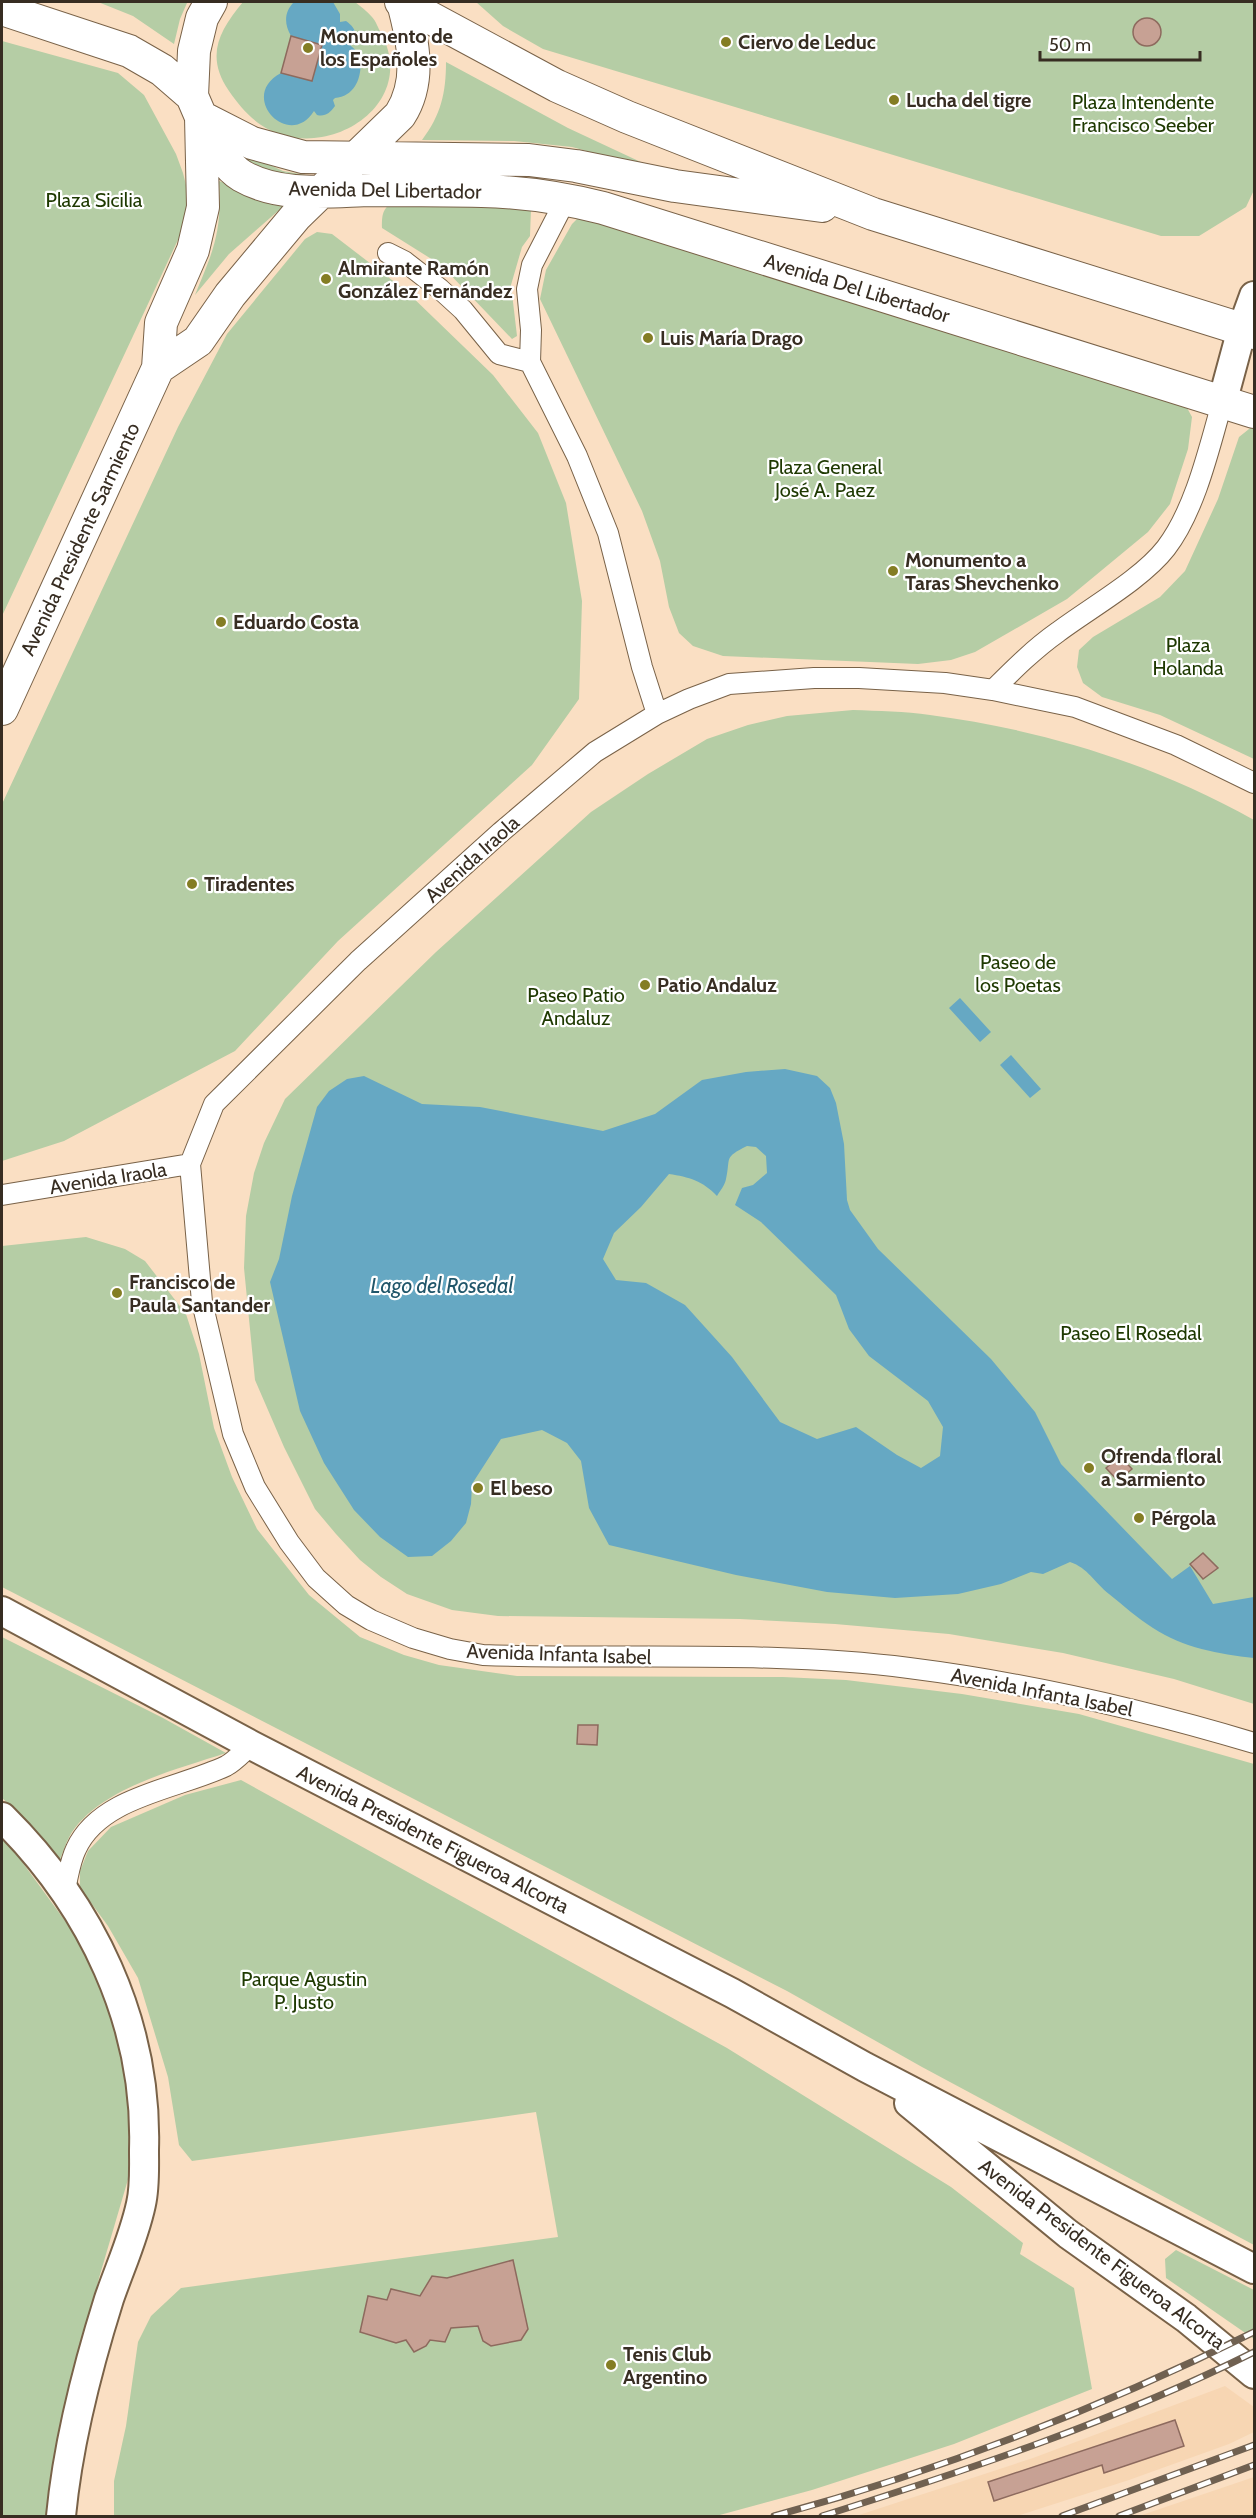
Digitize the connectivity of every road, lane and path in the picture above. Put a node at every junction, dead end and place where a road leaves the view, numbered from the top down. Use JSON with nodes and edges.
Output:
{"nodes":[{"id":1,"x":211,"y":2,"type":"edge"},
{"id":2,"x":402,"y":2,"type":"edge"},
{"id":3,"x":2,"y":9,"type":"edge"},
{"id":4,"x":196,"y":106,"type":"junction"},
{"id":5,"x":356,"y":157,"type":"junction"},
{"id":6,"x":322,"y":191,"type":"junction"},
{"id":7,"x":566,"y":199,"type":"junction"},
{"id":8,"x":873,"y":214,"type":"junction"},
{"id":9,"x":388,"y":253,"type":"dead end"},
{"id":10,"x":1254,"y":296,"type":"edge"},
{"id":11,"x":1248,"y":331,"type":"edge"},
{"id":12,"x":530,"y":362,"type":"junction"},
{"id":13,"x":158,"y":368,"type":"junction"},
{"id":14,"x":1222,"y":403,"type":"junction"},
{"id":15,"x":1254,"y":412,"type":"edge"},
{"id":16,"x":993,"y":690,"type":"junction"},
{"id":17,"x":2,"y":709,"type":"edge"},
{"id":18,"x":657,"y":714,"type":"junction"},
{"id":19,"x":1254,"y":783,"type":"edge"},
{"id":20,"x":190,"y":1164,"type":"junction"},
{"id":21,"x":2,"y":1195,"type":"edge"},
{"id":22,"x":2,"y":1611,"type":"edge"},
{"id":23,"x":1254,"y":1743,"type":"edge"},
{"id":24,"x":251,"y":1745,"type":"junction"},
{"id":25,"x":2,"y":1817,"type":"edge"},
{"id":26,"x":65,"y":1890,"type":"junction"},
{"id":27,"x":865,"y":2067,"type":"junction"},
{"id":28,"x":1254,"y":2269,"type":"edge"},
{"id":29,"x":1254,"y":2374,"type":"edge"},
{"id":30,"x":61,"y":2517,"type":"edge"}],
"edges":[{"from":1,"to":4,"type":"main road","name":"Avenida Presidente Sarmiento"},
{"from":2,"to":5,"type":"main road"},
{"from":2,"to":8,"type":"main road","name":"Avenida Del Libertador"},
{"from":3,"to":4,"type":"main road","name":"Avenida Del Libertador"},
{"from":4,"to":5,"type":"main road","name":"Avenida Del Libertador"},
{"from":4,"to":6,"type":"main road","name":"Avenida Del Libertador"},
{"from":4,"to":13,"type":"main road","name":"Avenida Presidente Sarmiento"},
{"from":5,"to":6,"type":"main road"},
{"from":5,"to":8,"type":"main road","name":"Avenida Del Libertador"},
{"from":6,"to":7,"type":"main road","name":"Avenida Del Libertador"},
{"from":6,"to":13,"type":"main road"},
{"from":7,"to":12,"type":"street"},
{"from":7,"to":14,"type":"main road","name":"Avenida Del Libertador"},
{"from":8,"to":11,"type":"main road","name":"Avenida Del Libertador"},
{"from":9,"to":12,"type":"street"},
{"from":10,"to":11,"type":"main road"},
{"from":11,"to":14,"type":"main road"},
{"from":12,"to":18,"type":"street"},
{"from":13,"to":17,"type":"main road","name":"Avenida Presidente Sarmiento"},
{"from":14,"to":15,"type":"main road","name":"Avenida Del Libertador"},
{"from":14,"to":16,"type":"street"},
{"from":16,"to":18,"type":"street","name":"Avenida Iraola"},
{"from":16,"to":19,"type":"street","name":"Avenida Iraola"},
{"from":18,"to":20,"type":"street","name":"Avenida Iraola"},
{"from":20,"to":21,"type":"street","name":"Avenida Iraola"},
{"from":20,"to":23,"type":"street","name":"Avenida Infanta Isabel"},
{"from":22,"to":24,"type":"main road","name":"Avenida Presidente Figueroa Alcorta"},
{"from":24,"to":26,"type":"street"},
{"from":24,"to":27,"type":"main road","name":"Avenida Presidente Figueroa Alcorta"},
{"from":25,"to":26,"type":"main road"},
{"from":26,"to":30,"type":"main road"},
{"from":27,"to":28,"type":"main road","name":"Avenida Presidente Figueroa Alcorta"},
{"from":27,"to":29,"type":"main road","name":"Avenida Presidente Figueroa Alcorta"}]}
